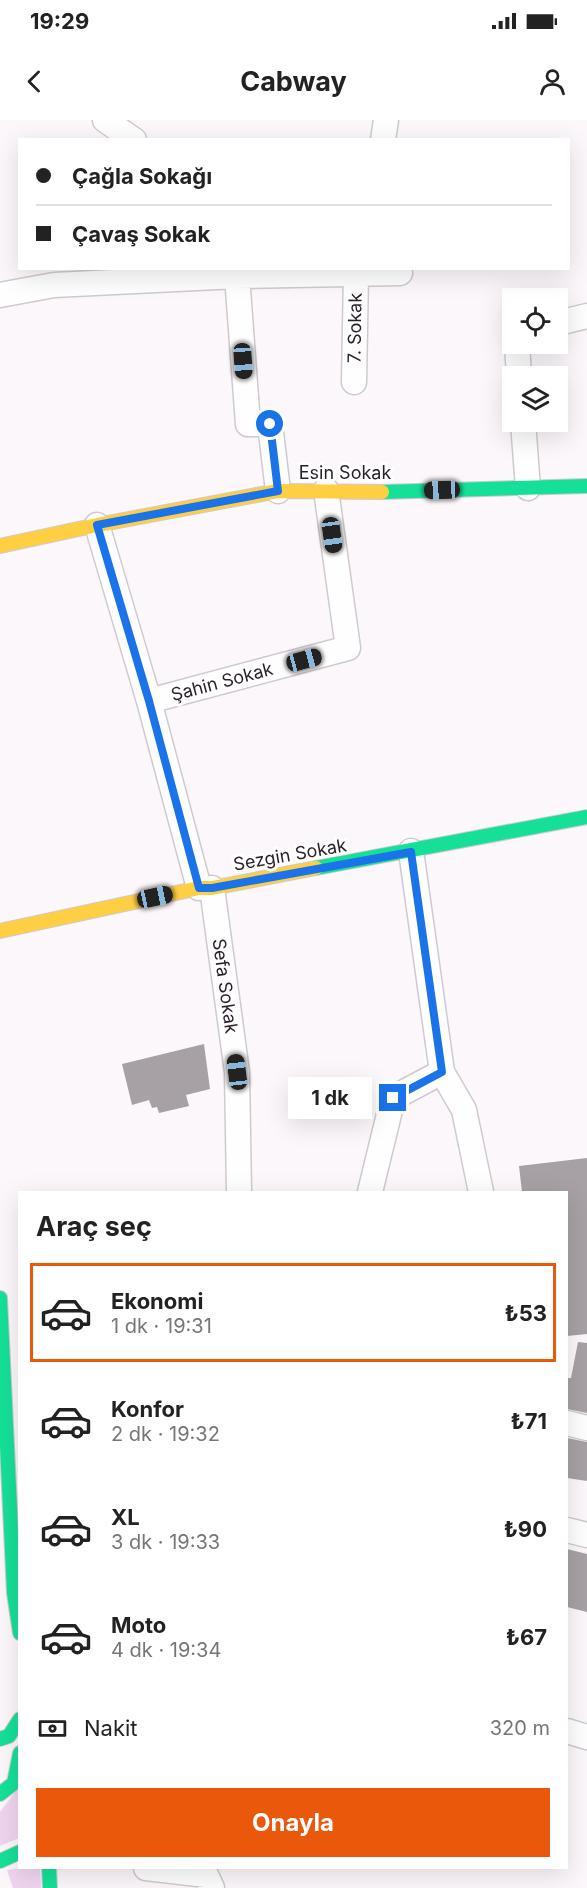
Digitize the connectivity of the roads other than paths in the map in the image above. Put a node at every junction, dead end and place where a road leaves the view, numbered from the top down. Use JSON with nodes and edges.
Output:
{"nodes":[{"id":1,"x":105,"y":120,"type":"edge"},
{"id":2,"x":386,"y":120,"type":"edge"},
{"id":3,"x":131,"y":138,"type":"edge"},
{"id":4,"x":383,"y":138,"type":"edge"},
{"id":5,"x":400,"y":273,"type":"dead end"},
{"id":6,"x":356,"y":274,"type":"junction"},
{"id":7,"x":237,"y":276,"type":"junction"},
{"id":8,"x":0,"y":295,"type":"edge"},
{"id":9,"x":587,"y":316,"type":"edge"},
{"id":10,"x":568,"y":321,"type":"edge"},
{"id":11,"x":354,"y":382,"type":"dead end"},
{"id":12,"x":524,"y":432,"type":"edge"},
{"id":13,"x":587,"y":486,"type":"edge"},
{"id":14,"x":528,"y":488,"type":"junction"},
{"id":15,"x":326,"y":489,"type":"junction"},
{"id":16,"x":278,"y":491,"type":"junction"},
{"id":17,"x":97,"y":525,"type":"junction"},
{"id":18,"x":0,"y":546,"type":"edge"},
{"id":19,"x":149,"y":701,"type":"junction"},
{"id":20,"x":587,"y":817,"type":"edge"},
{"id":21,"x":411,"y":852,"type":"junction"},
{"id":22,"x":206,"y":888,"type":"junction"},
{"id":23,"x":0,"y":931,"type":"edge"},
{"id":24,"x":442,"y":1072,"type":"junction"},
{"id":25,"x":239,"y":1191,"type":"edge"},
{"id":26,"x":370,"y":1191,"type":"edge"},
{"id":27,"x":481,"y":1191,"type":"edge"},
{"id":28,"x":0,"y":1298,"type":"edge"},
{"id":29,"x":11,"y":1333,"type":"edge"},
{"id":30,"x":568,"y":1423,"type":"edge"},
{"id":31,"x":587,"y":1428,"type":"edge"},
{"id":32,"x":568,"y":1530,"type":"edge"},
{"id":33,"x":587,"y":1535,"type":"edge"},
{"id":34,"x":17,"y":1594,"type":"edge"},
{"id":35,"x":18,"y":1722,"type":"edge"},
{"id":36,"x":568,"y":1731,"type":"edge"},
{"id":37,"x":587,"y":1737,"type":"edge"},
{"id":38,"x":0,"y":1739,"type":"edge"},
{"id":39,"x":18,"y":1763,"type":"edge"},
{"id":40,"x":0,"y":1794,"type":"edge"},
{"id":41,"x":18,"y":1853,"type":"edge"},
{"id":42,"x":0,"y":1861,"type":"edge"},
{"id":43,"x":49,"y":1869,"type":"edge"},
{"id":44,"x":153,"y":1869,"type":"edge"},
{"id":45,"x":210,"y":1877,"type":"edge"},
{"id":46,"x":50,"y":1888,"type":"edge"}],
"edges":[{"from":1,"to":3,"type":"street"},
{"from":2,"to":4,"type":"street"},
{"from":5,"to":6,"type":"street"},
{"from":6,"to":7,"type":"street"},
{"from":6,"to":11,"type":"street","name":"7. Sokak"},
{"from":7,"to":8,"type":"street"},
{"from":7,"to":16,"type":"street"},
{"from":9,"to":10,"type":"street"},
{"from":12,"to":14,"type":"street"},
{"from":13,"to":14,"type":"street","name":"Esin Sokak"},
{"from":14,"to":15,"type":"street","name":"Esin Sokak"},
{"from":15,"to":16,"type":"street","name":"Esin Sokak"},
{"from":15,"to":19,"type":"street","name":"Şahin Sokak"},
{"from":16,"to":17,"type":"street","name":"Esin Sokak"},
{"from":17,"to":18,"type":"street","name":"Esin Sokak"},
{"from":17,"to":19,"type":"street","name":"Sefa Sokak"},
{"from":19,"to":22,"type":"street","name":"Sefa Sokak"},
{"from":20,"to":21,"type":"street","name":"Sezgin Sokak"},
{"from":21,"to":22,"type":"street","name":"Sezgin Sokak"},
{"from":21,"to":24,"type":"street"},
{"from":22,"to":23,"type":"street","name":"Sezgin Sokak"},
{"from":22,"to":25,"type":"street","name":"Sefa Sokak"},
{"from":24,"to":26,"type":"street"},
{"from":24,"to":27,"type":"street"},
{"from":28,"to":29,"type":"street"},
{"from":29,"to":34,"type":"street"},
{"from":30,"to":31,"type":"street"},
{"from":32,"to":33,"type":"street"},
{"from":35,"to":38,"type":"street"},
{"from":36,"to":37,"type":"street"},
{"from":39,"to":40,"type":"street"},
{"from":41,"to":42,"type":"street"},
{"from":43,"to":46,"type":"street"},
{"from":44,"to":45,"type":"street"}]}
